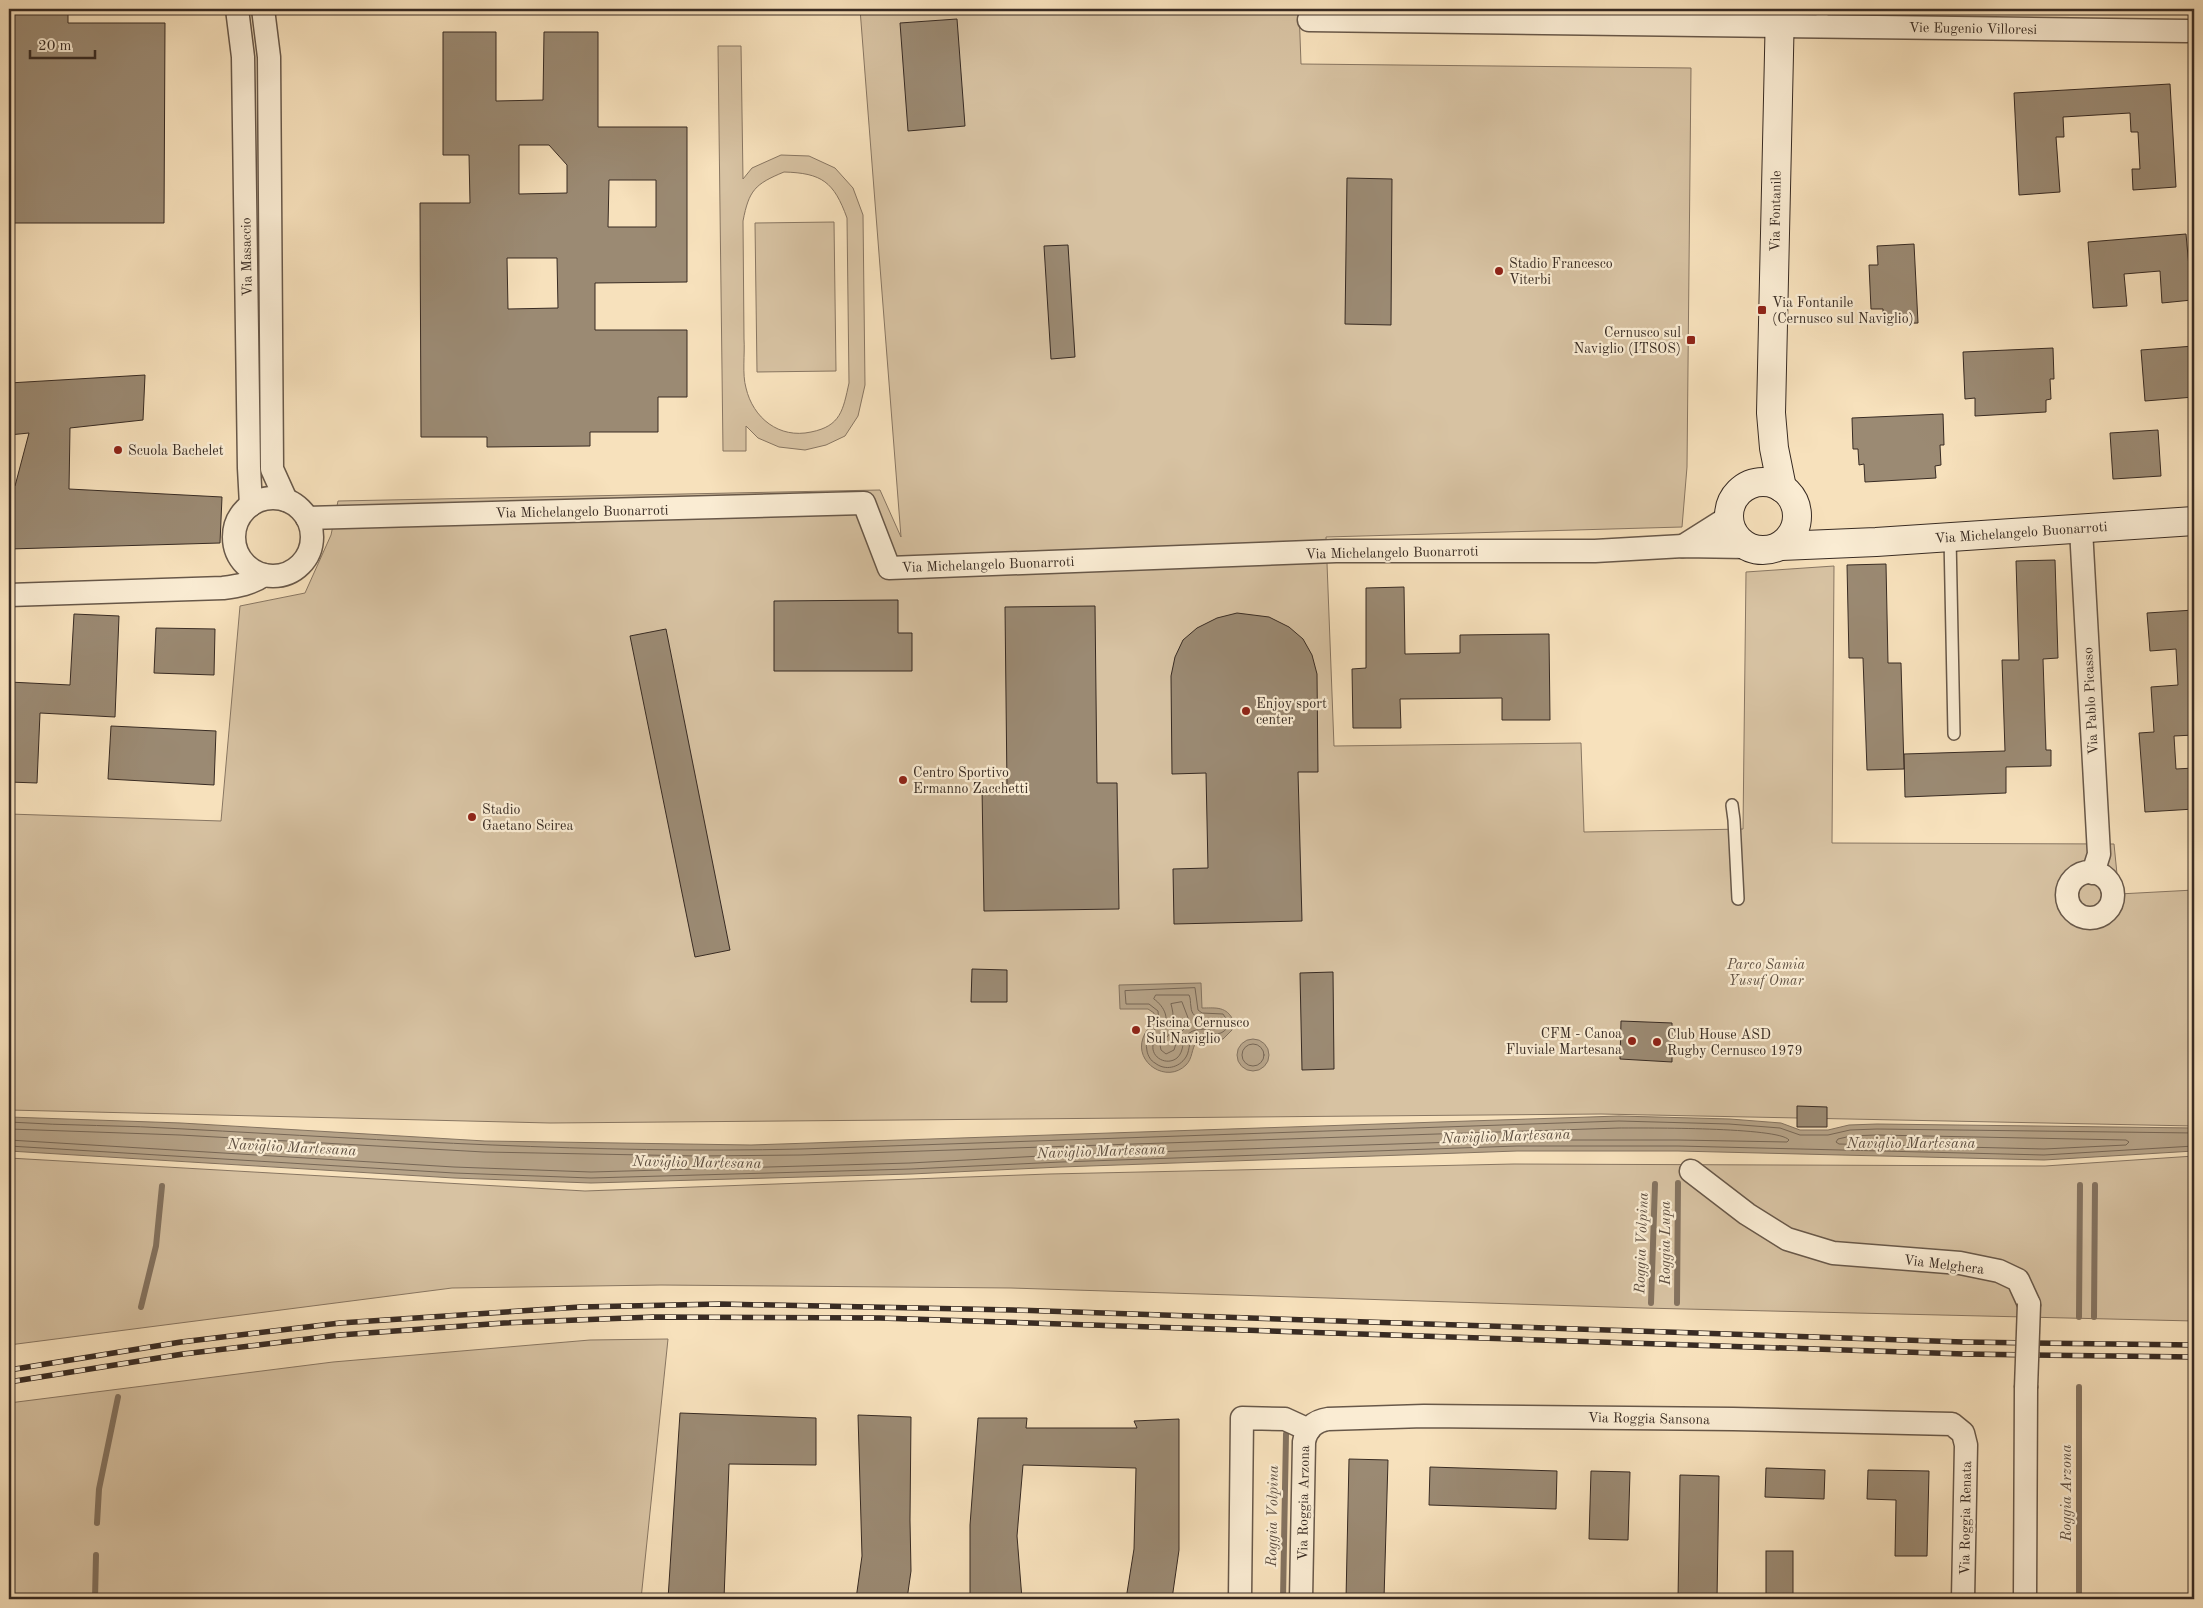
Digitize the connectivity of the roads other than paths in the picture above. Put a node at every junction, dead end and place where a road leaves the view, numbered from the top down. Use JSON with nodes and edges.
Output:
{"nodes":[{"id":1,"x":237,"y":9,"type":"edge"},
{"id":2,"x":263,"y":9,"type":"edge"},
{"id":3,"x":1780,"y":17,"type":"edge"},
{"id":4,"x":1822,"y":18,"type":"edge"},
{"id":5,"x":1310,"y":20,"type":"dead end"},
{"id":6,"x":2187,"y":31,"type":"dead end"},
{"id":7,"x":1772,"y":413,"type":"junction"},
{"id":8,"x":1753,"y":484,"type":"junction"},
{"id":9,"x":1782,"y":488,"type":"junction"},
{"id":10,"x":286,"y":500,"type":"junction"},
{"id":11,"x":251,"y":505,"type":"junction"},
{"id":12,"x":1729,"y":517,"type":"junction"},
{"id":13,"x":307,"y":518,"type":"junction"},
{"id":14,"x":2194,"y":521,"type":"edge"},
{"id":15,"x":1797,"y":522,"type":"junction"},
{"id":16,"x":2081,"y":528,"type":"junction"},
{"id":17,"x":1950,"y":537,"type":"junction"},
{"id":18,"x":1848,"y":543,"type":"junction"},
{"id":19,"x":1683,"y":546,"type":"junction"},
{"id":20,"x":1781,"y":546,"type":"junction"},
{"id":21,"x":1747,"y":547,"type":"junction"},
{"id":22,"x":239,"y":557,"type":"junction"},
{"id":23,"x":264,"y":575,"type":"junction"},
{"id":24,"x":202,"y":589,"type":"junction"},
{"id":25,"x":9,"y":594,"type":"edge"},
{"id":26,"x":1954,"y":734,"type":"dead end"},
{"id":27,"x":1732,"y":805,"type":"dead end"},
{"id":28,"x":2092,"y":873,"type":"dead end"},
{"id":29,"x":1738,"y":899,"type":"dead end"},
{"id":30,"x":1690,"y":1172,"type":"dead end"},
{"id":31,"x":1318,"y":1424,"type":"junction"},
{"id":32,"x":1965,"y":1438,"type":"joint"},
{"id":33,"x":1240,"y":1599,"type":"edge"},
{"id":34,"x":1301,"y":1599,"type":"edge"},
{"id":35,"x":1963,"y":1599,"type":"edge"},
{"id":36,"x":2025,"y":1599,"type":"edge"}],
"edges":[{"from":1,"to":11,"type":"street","name":"Via Masaccio"},
{"from":2,"to":10,"type":"street","name":"Via Masaccio"},
{"from":3,"to":4,"type":"street","name":"Vie Eugenio Villoresi"},
{"from":3,"to":5,"type":"street","name":"Vie Eugenio Villoresi"},
{"from":3,"to":7,"type":"street","name":"Via Fontanile"},
{"from":4,"to":6,"type":"street","name":"Vie Eugenio Villoresi"},
{"from":7,"to":8,"type":"street","name":"Via Fontanile"},
{"from":7,"to":9,"type":"street","name":"Via Fontanile"},
{"from":8,"to":9,"type":"street"},
{"from":8,"to":12,"type":"street"},
{"from":9,"to":15,"type":"street"},
{"from":10,"to":11,"type":"street"},
{"from":10,"to":13,"type":"street","name":"Via Masaccio"},
{"from":11,"to":22,"type":"street"},
{"from":12,"to":19,"type":"street","name":"Via Michelangelo Buonarroti"},
{"from":12,"to":21,"type":"street"},
{"from":13,"to":19,"type":"street","name":"Via Michelangelo Buonarroti"},
{"from":13,"to":23,"type":"street"},
{"from":14,"to":16,"type":"street","name":"Via Michelangelo Buonarroti"},
{"from":15,"to":18,"type":"street","name":"Via Michelangelo Buonarroti"},
{"from":15,"to":20,"type":"street"},
{"from":16,"to":17,"type":"street","name":"Via Michelangelo Buonarroti"},
{"from":16,"to":28,"type":"street","name":"Via Pablo Picasso"},
{"from":17,"to":18,"type":"street","name":"Via Michelangelo Buonarroti"},
{"from":17,"to":26,"type":"lane"},
{"from":18,"to":20,"type":"street","name":"Via Michelangelo Buonarroti"},
{"from":19,"to":21,"type":"street","name":"Via Michelangelo Buonarroti"},
{"from":20,"to":21,"type":"street"},
{"from":22,"to":23,"type":"street"},
{"from":22,"to":24,"type":"street"},
{"from":23,"to":24,"type":"street"},
{"from":24,"to":25,"type":"street"},
{"from":27,"to":29,"type":"lane"},
{"from":30,"to":36,"type":"street","name":"Via Melghera","bridge":true},
{"from":31,"to":32,"type":"street","name":"Via Roggia Sansona"},
{"from":31,"to":33,"type":"street"},
{"from":31,"to":34,"type":"street","name":"Via Roggia Arzona"},
{"from":32,"to":35,"type":"street","name":"Via Roggia Renata"}]}
